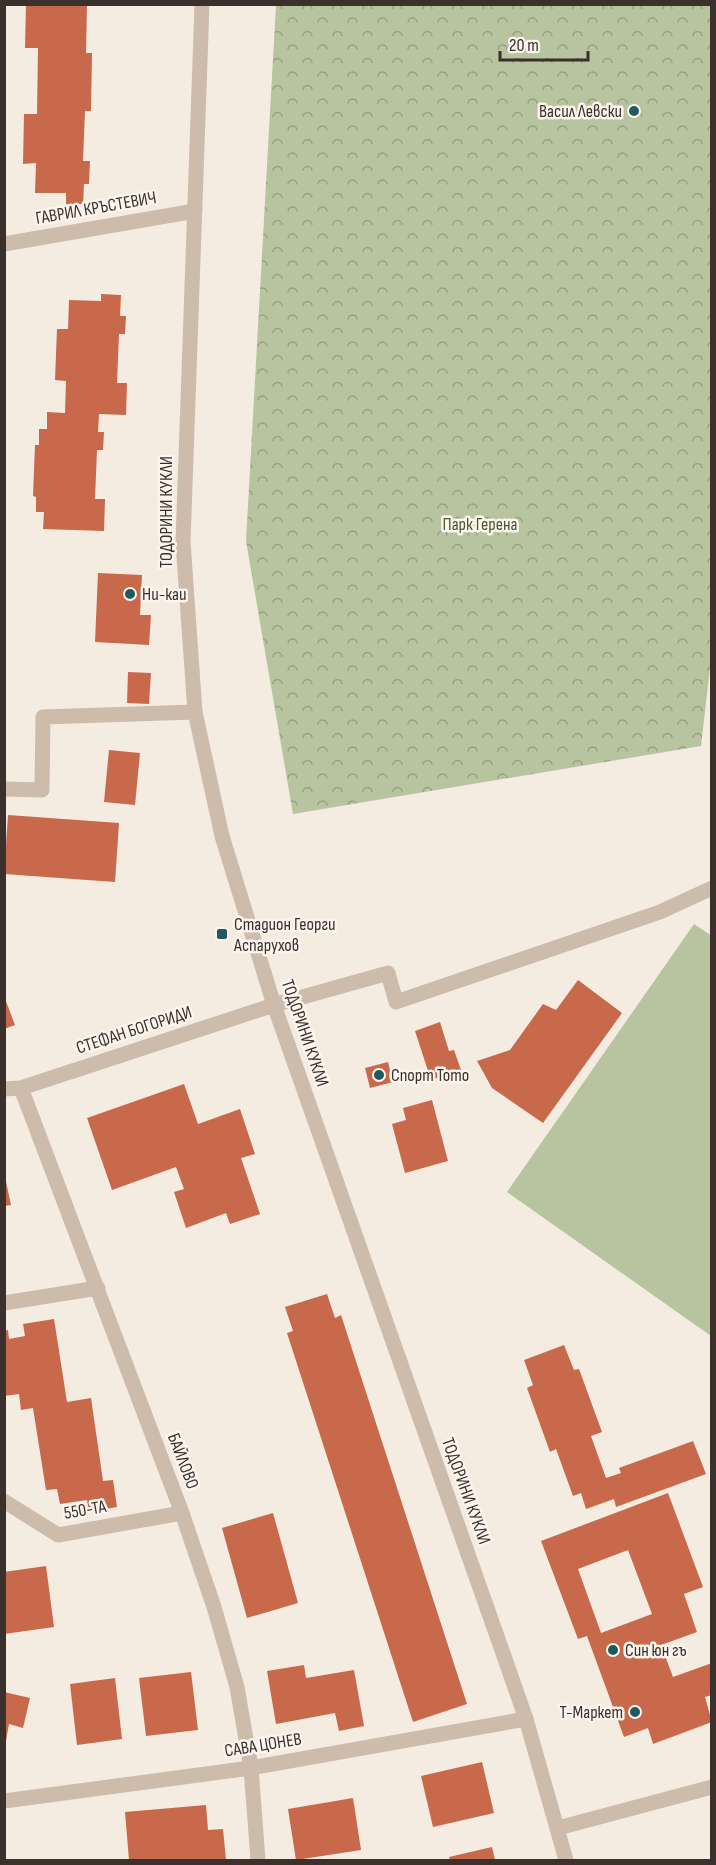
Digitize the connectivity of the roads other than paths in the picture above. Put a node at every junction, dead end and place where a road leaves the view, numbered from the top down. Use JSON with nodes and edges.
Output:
{"nodes":[{"id":1,"x":202,"y":4,"type":"edge"},
{"id":2,"x":195,"y":211,"type":"junction"},
{"id":3,"x":4,"y":244,"type":"edge"},
{"id":4,"x":195,"y":712,"type":"junction"},
{"id":5,"x":4,"y":789,"type":"edge"},
{"id":6,"x":711,"y":888,"type":"edge"},
{"id":7,"x":274,"y":1005,"type":"junction"},
{"id":8,"x":21,"y":1088,"type":"junction"},
{"id":9,"x":4,"y":1089,"type":"edge"},
{"id":10,"x":98,"y":1288,"type":"junction"},
{"id":11,"x":4,"y":1302,"type":"edge"},
{"id":12,"x":4,"y":1501,"type":"edge"},
{"id":13,"x":182,"y":1513,"type":"junction"},
{"id":14,"x":526,"y":1719,"type":"junction"},
{"id":15,"x":251,"y":1768,"type":"junction"},
{"id":16,"x":706,"y":1789,"type":"edge"},
{"id":17,"x":4,"y":1801,"type":"edge"},
{"id":18,"x":558,"y":1828,"type":"junction"},
{"id":19,"x":258,"y":1860,"type":"edge"},
{"id":20,"x":566,"y":1860,"type":"edge"}],
"edges":[{"from":1,"to":2,"type":"street","name":"ТОДОРИНИ КУКЛИ"},
{"from":2,"to":3,"type":"street","name":"ГАВРИЛ КРЪСТЕВИЧ"},
{"from":2,"to":4,"type":"street","name":"ТОДОРИНИ КУКЛИ"},
{"from":4,"to":5,"type":"street"},
{"from":4,"to":7,"type":"street","name":"ТОДОРИНИ КУКЛИ"},
{"from":6,"to":7,"type":"street","name":"СТЕФАН БОГОРИДИ"},
{"from":7,"to":8,"type":"street","name":"СТЕФАН БОГОРИДИ"},
{"from":7,"to":14,"type":"street","name":"ТОДОРИНИ КУКЛИ"},
{"from":8,"to":9,"type":"street","name":"СТЕФАН БОГОРИДИ"},
{"from":8,"to":10,"type":"street","name":"БАЙЛОВО"},
{"from":10,"to":11,"type":"street"},
{"from":10,"to":13,"type":"street","name":"БАЙЛОВО"},
{"from":12,"to":13,"type":"street","name":"550-ТА"},
{"from":13,"to":15,"type":"street","name":"БАЙЛОВО"},
{"from":14,"to":15,"type":"street","name":"САВА ЦОНЕВ"},
{"from":14,"to":18,"type":"street","name":"ТОДОРИНИ КУКЛИ"},
{"from":15,"to":17,"type":"street","name":"САВА ЦОНЕВ"},
{"from":15,"to":19,"type":"street","name":"БАЙЛОВО"},
{"from":16,"to":18,"type":"street"},
{"from":18,"to":20,"type":"street","name":"ТОДОРИНИ КУКЛИ"}]}
